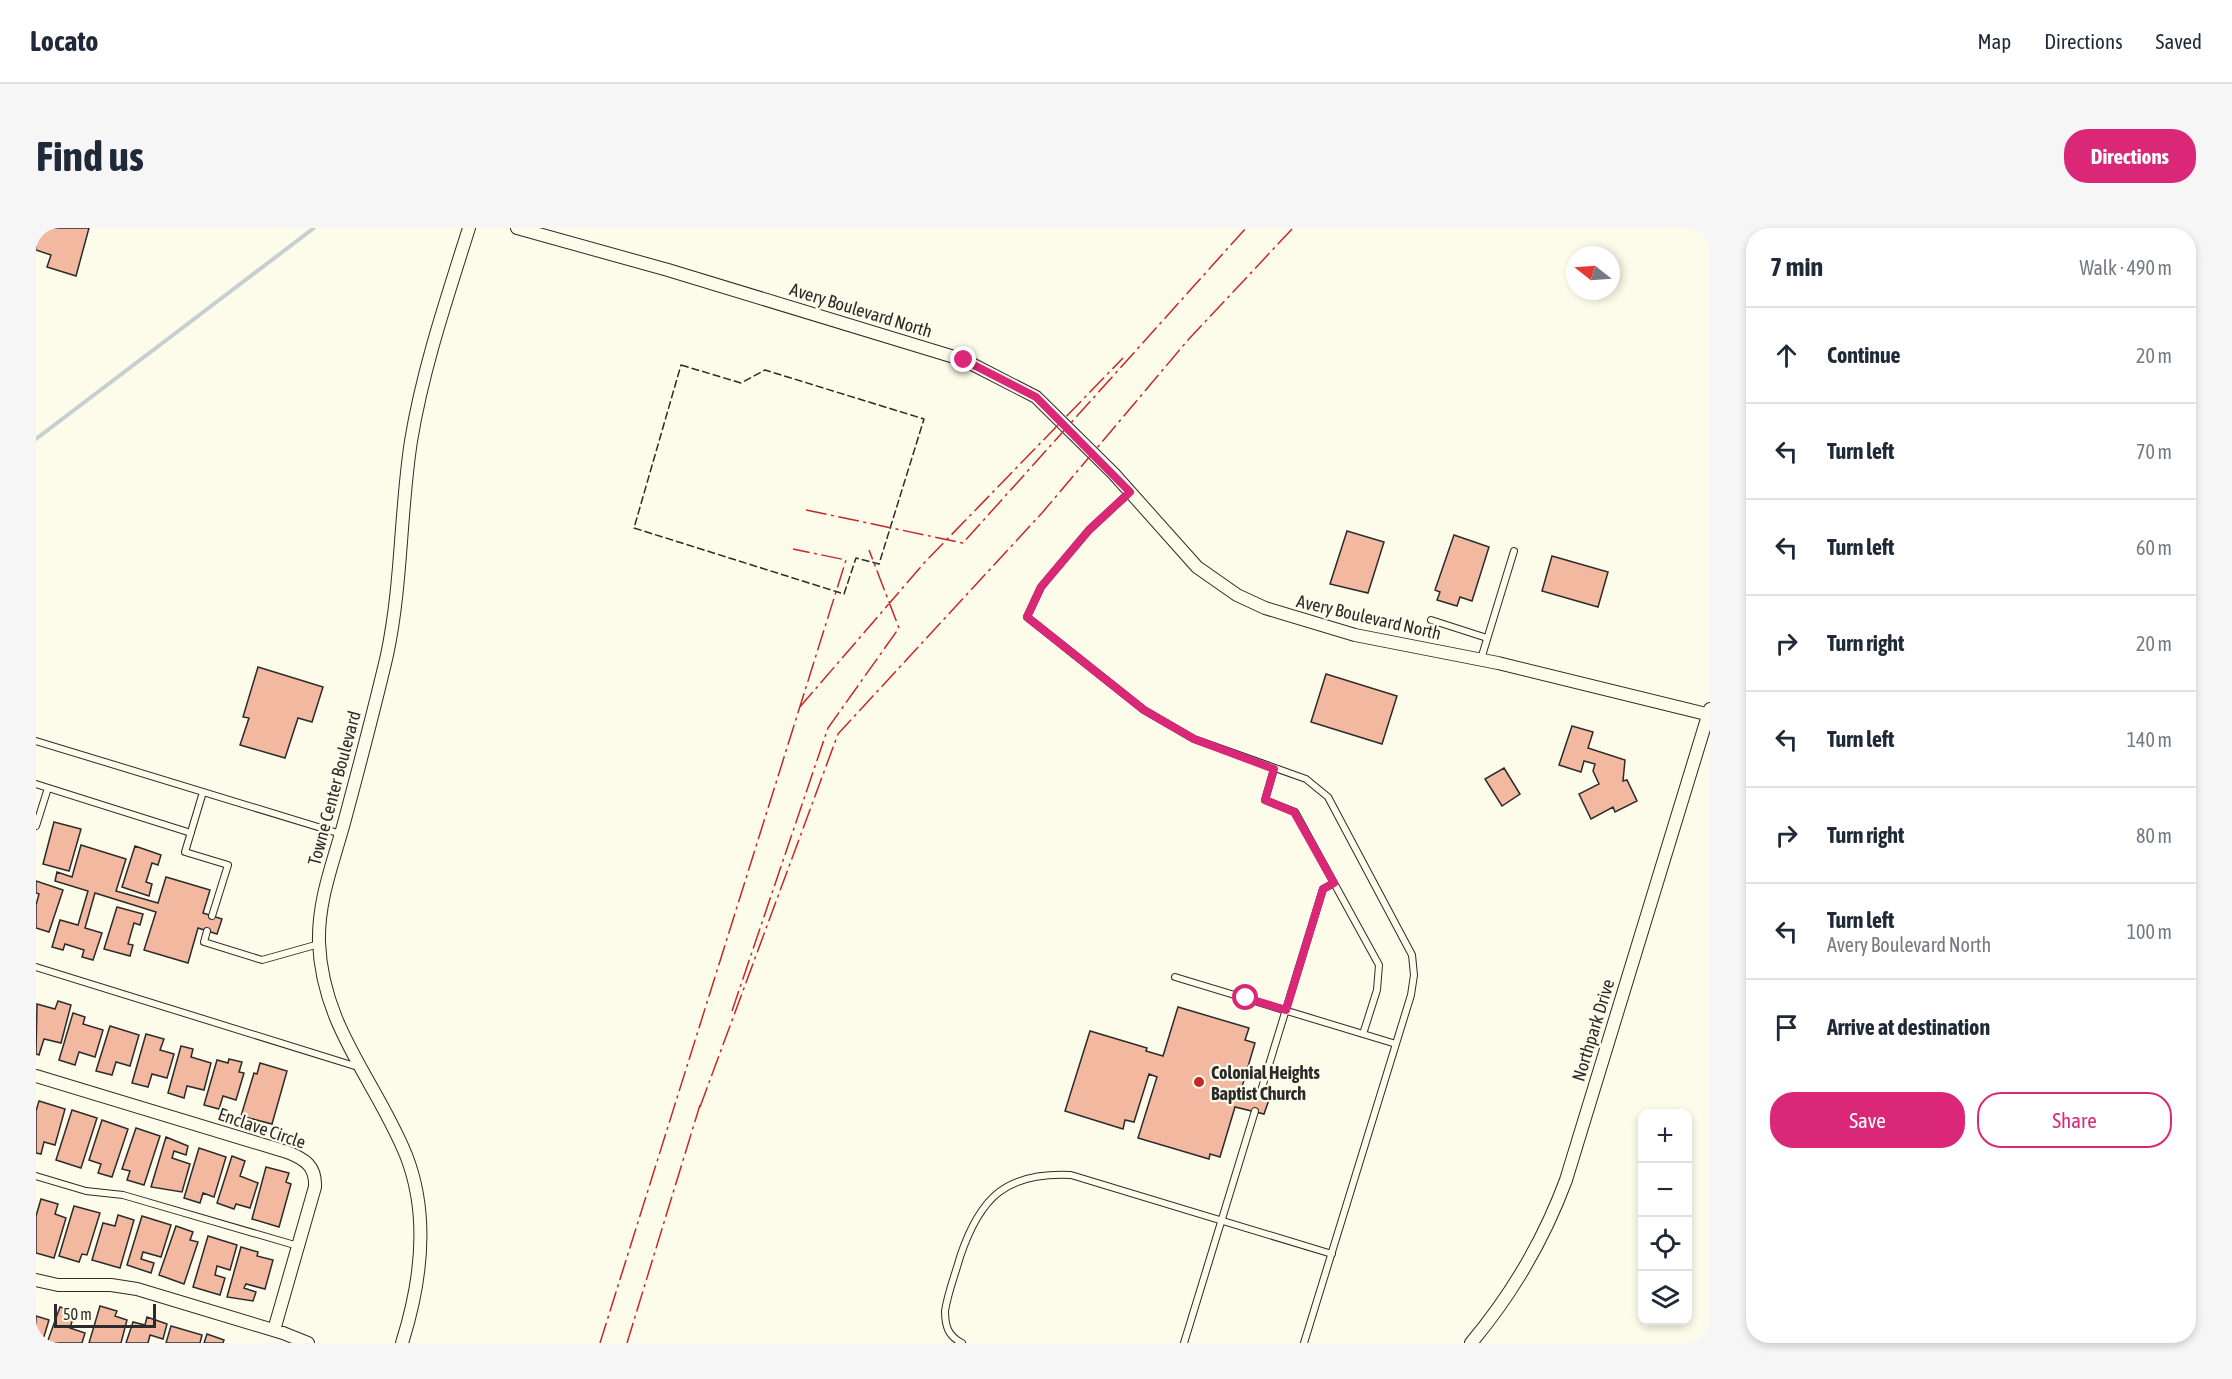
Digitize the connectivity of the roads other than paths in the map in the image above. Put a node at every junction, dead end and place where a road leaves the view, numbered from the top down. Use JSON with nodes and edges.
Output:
{"nodes":[{"id":1,"x":469,"y":228,"type":"edge"},
{"id":2,"x":517,"y":228,"type":"edge"},
{"id":3,"x":1130,"y":492,"type":"junction"},
{"id":4,"x":1514,"y":550,"type":"dead end"},
{"id":5,"x":1431,"y":620,"type":"dead end"},
{"id":6,"x":1487,"y":638,"type":"junction"},
{"id":7,"x":1481,"y":659,"type":"junction"},
{"id":8,"x":1709,"y":712,"type":"edge"},
{"id":9,"x":36,"y":741,"type":"edge"},
{"id":10,"x":1274,"y":769,"type":"junction"},
{"id":11,"x":36,"y":784,"type":"edge"},
{"id":12,"x":48,"y":788,"type":"junction"},
{"id":13,"x":203,"y":792,"type":"junction"},
{"id":14,"x":36,"y":826,"type":"edge"},
{"id":15,"x":191,"y":833,"type":"junction"},
{"id":16,"x":341,"y":834,"type":"junction"},
{"id":17,"x":1334,"y":883,"type":"junction"},
{"id":18,"x":212,"y":916,"type":"dead end"},
{"id":19,"x":207,"y":931,"type":"dead end"},
{"id":20,"x":319,"y":944,"type":"junction"},
{"id":21,"x":36,"y":967,"type":"edge"},
{"id":22,"x":1175,"y":976,"type":"dead end"},
{"id":23,"x":1286,"y":1010,"type":"junction"},
{"id":24,"x":1363,"y":1034,"type":"junction"},
{"id":25,"x":1396,"y":1044,"type":"junction"},
{"id":26,"x":358,"y":1067,"type":"junction"},
{"id":27,"x":36,"y":1077,"type":"edge"},
{"id":28,"x":1260,"y":1094,"type":"dead end"},
{"id":29,"x":1255,"y":1111,"type":"dead end"},
{"id":30,"x":36,"y":1176,"type":"edge"},
{"id":31,"x":1221,"y":1221,"type":"junction"},
{"id":32,"x":299,"y":1246,"type":"junction"},
{"id":33,"x":1332,"y":1254,"type":"junction"},
{"id":34,"x":36,"y":1280,"type":"edge"},
{"id":35,"x":274,"y":1330,"type":"junction"},
{"id":36,"x":308,"y":1343,"type":"edge"},
{"id":37,"x":402,"y":1343,"type":"edge"},
{"id":38,"x":962,"y":1343,"type":"edge"},
{"id":39,"x":1184,"y":1343,"type":"edge"},
{"id":40,"x":1304,"y":1343,"type":"edge"},
{"id":41,"x":1471,"y":1343,"type":"edge"}],
"edges":[{"from":1,"to":16,"type":"street","name":"Towne Center Boulevard"},
{"from":2,"to":3,"type":"street","name":"Avery Boulevard North"},
{"from":3,"to":7,"type":"street","name":"Avery Boulevard North"},
{"from":3,"to":10,"type":"lane"},
{"from":4,"to":6,"type":"lane"},
{"from":5,"to":6,"type":"lane"},
{"from":6,"to":7,"type":"lane"},
{"from":7,"to":8,"type":"street","name":"Avery Boulevard North"},
{"from":8,"to":41,"type":"street","name":"Northpark Drive"},
{"from":9,"to":13,"type":"lane"},
{"from":10,"to":17,"type":"lane"},
{"from":10,"to":25,"type":"lane"},
{"from":11,"to":12,"type":"lane"},
{"from":12,"to":14,"type":"lane"},
{"from":12,"to":15,"type":"lane"},
{"from":13,"to":15,"type":"lane"},
{"from":13,"to":16,"type":"lane"},
{"from":15,"to":18,"type":"lane"},
{"from":16,"to":20,"type":"street","name":"Towne Center Boulevard"},
{"from":17,"to":23,"type":"lane"},
{"from":17,"to":24,"type":"lane"},
{"from":19,"to":20,"type":"lane"},
{"from":20,"to":26,"type":"street","name":"Towne Center Boulevard"},
{"from":21,"to":26,"type":"lane"},
{"from":22,"to":23,"type":"lane"},
{"from":23,"to":24,"type":"lane"},
{"from":23,"to":28,"type":"lane"},
{"from":24,"to":25,"type":"lane"},
{"from":25,"to":33,"type":"lane"},
{"from":26,"to":37,"type":"street","name":"Towne Center Boulevard"},
{"from":27,"to":32,"type":"street","name":"Enclave Circle"},
{"from":29,"to":31,"type":"lane"},
{"from":30,"to":32,"type":"lane"},
{"from":31,"to":33,"type":"lane"},
{"from":31,"to":38,"type":"lane"},
{"from":31,"to":39,"type":"lane"},
{"from":32,"to":35,"type":"street","name":"Enclave Circle"},
{"from":33,"to":40,"type":"lane"},
{"from":34,"to":35,"type":"street"},
{"from":35,"to":36,"type":"street"}]}
